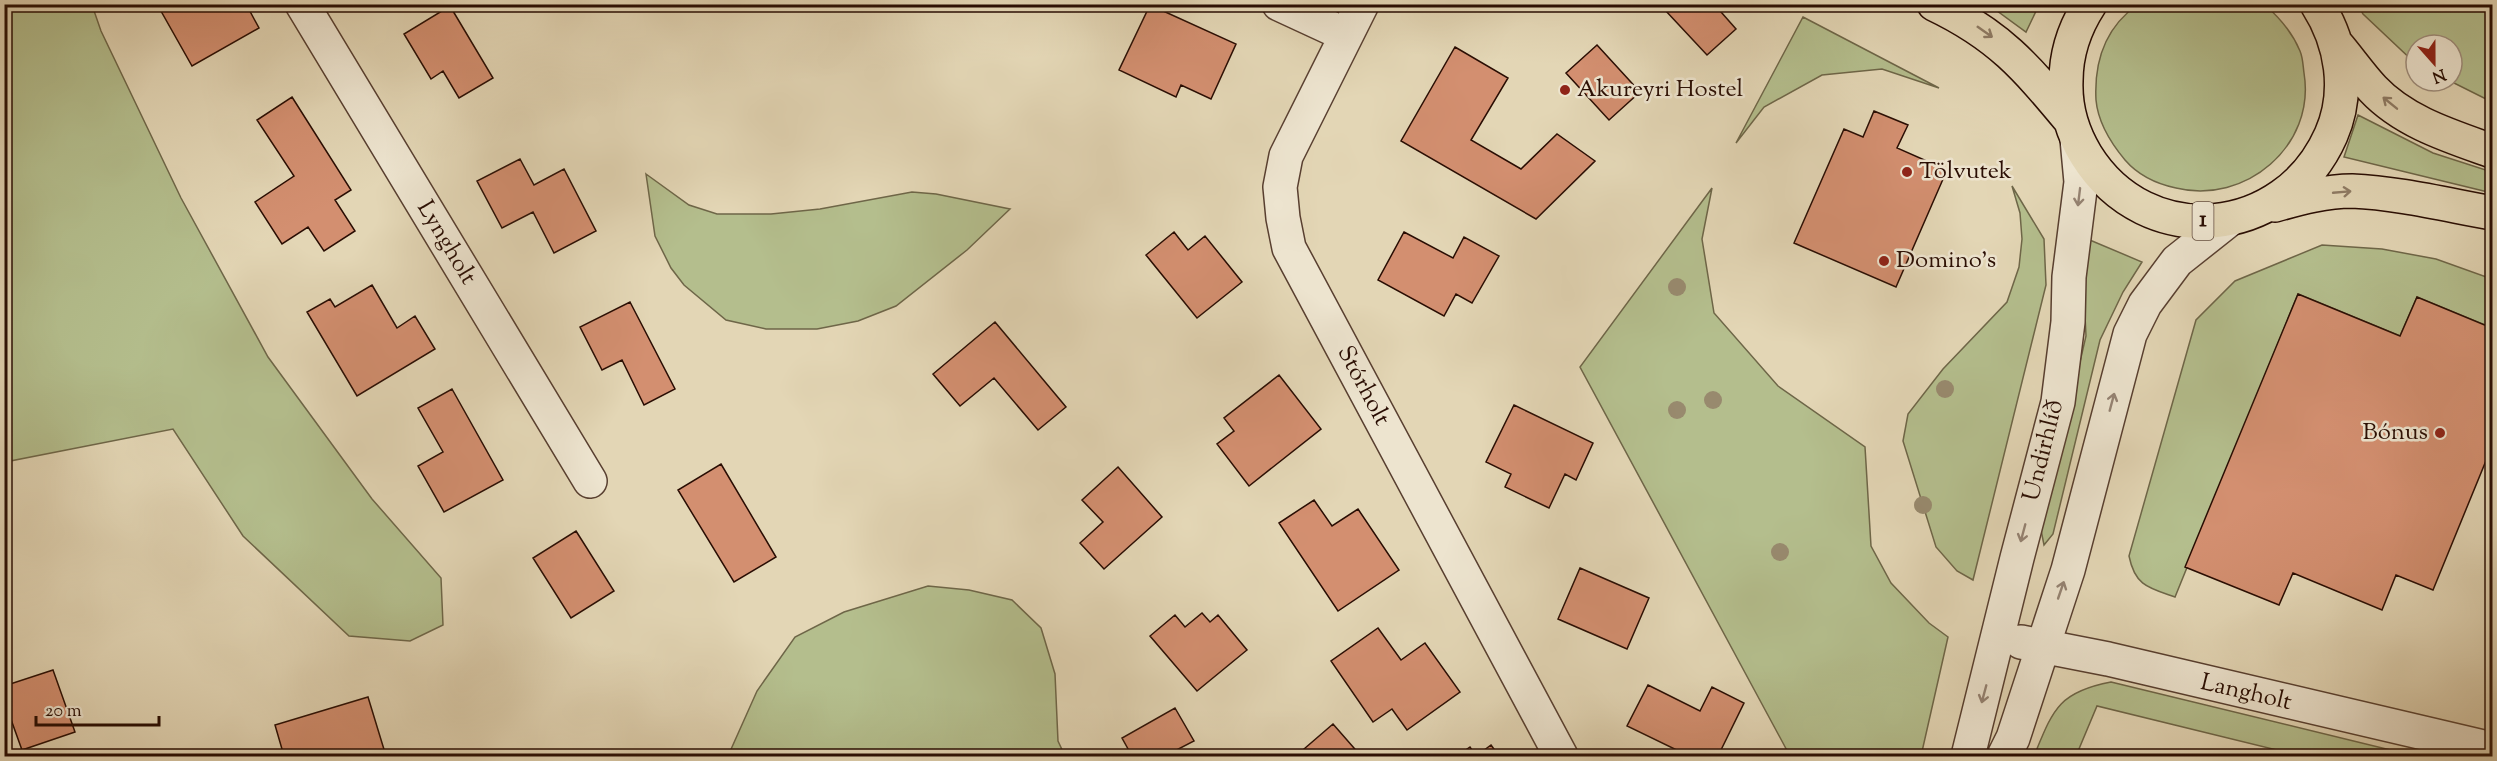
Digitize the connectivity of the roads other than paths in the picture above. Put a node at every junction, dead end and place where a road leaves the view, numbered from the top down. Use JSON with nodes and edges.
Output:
{"nodes":[{"id":1,"x":302,"y":4,"type":"edge"},
{"id":2,"x":1279,"y":4,"type":"edge"},
{"id":3,"x":1362,"y":4,"type":"edge"},
{"id":4,"x":1934,"y":4,"type":"edge"},
{"id":5,"x":2090,"y":4,"type":"edge"},
{"id":6,"x":2317,"y":4,"type":"edge"},
{"id":7,"x":1346,"y":35,"type":"junction"},
{"id":8,"x":2336,"y":43,"type":"junction"},
{"id":9,"x":2073,"y":129,"type":"junction"},
{"id":10,"x":2493,"y":151,"type":"edge"},
{"id":11,"x":2265,"y":208,"type":"junction"},
{"id":12,"x":2493,"y":213,"type":"edge"},
{"id":13,"x":2230,"y":219,"type":"junction"},
{"id":14,"x":590,"y":481,"type":"dead end"},
{"id":15,"x":1999,"y":637,"type":"junction"},
{"id":16,"x":2042,"y":646,"type":"junction"},
{"id":17,"x":2493,"y":748,"type":"edge"},
{"id":18,"x":1561,"y":756,"type":"edge"},
{"id":19,"x":1968,"y":756,"type":"edge"},
{"id":20,"x":2004,"y":756,"type":"edge"}],
"edges":[{"from":1,"to":14,"type":"street","name":"Lyngholt"},
{"from":2,"to":7,"type":"street"},
{"from":3,"to":7,"type":"street","name":"Stórholt"},
{"from":4,"to":9,"type":"highway","number":"1","one_way":true},
{"from":5,"to":9,"type":"highway","number":"1"},
{"from":6,"to":8,"type":"highway","number":"1"},
{"from":7,"to":18,"type":"street","name":"Stórholt"},
{"from":10,"to":8,"type":"highway","number":"1","one_way":true},
{"from":8,"to":11,"type":"highway","number":"1"},
{"from":9,"to":13,"type":"highway","number":"1"},
{"from":9,"to":15,"type":"street","name":"Undirhlíð","one_way":true},
{"from":11,"to":12,"type":"highway","number":"1","one_way":true},
{"from":11,"to":13,"type":"highway","number":"1"},
{"from":16,"to":13,"type":"street","one_way":true},
{"from":15,"to":16,"type":"street","name":"Langholt"},
{"from":15,"to":19,"type":"street","name":"Undirhlíð","one_way":true},
{"from":16,"to":17,"type":"street","name":"Langholt"},
{"from":16,"to":20,"type":"street"}]}
